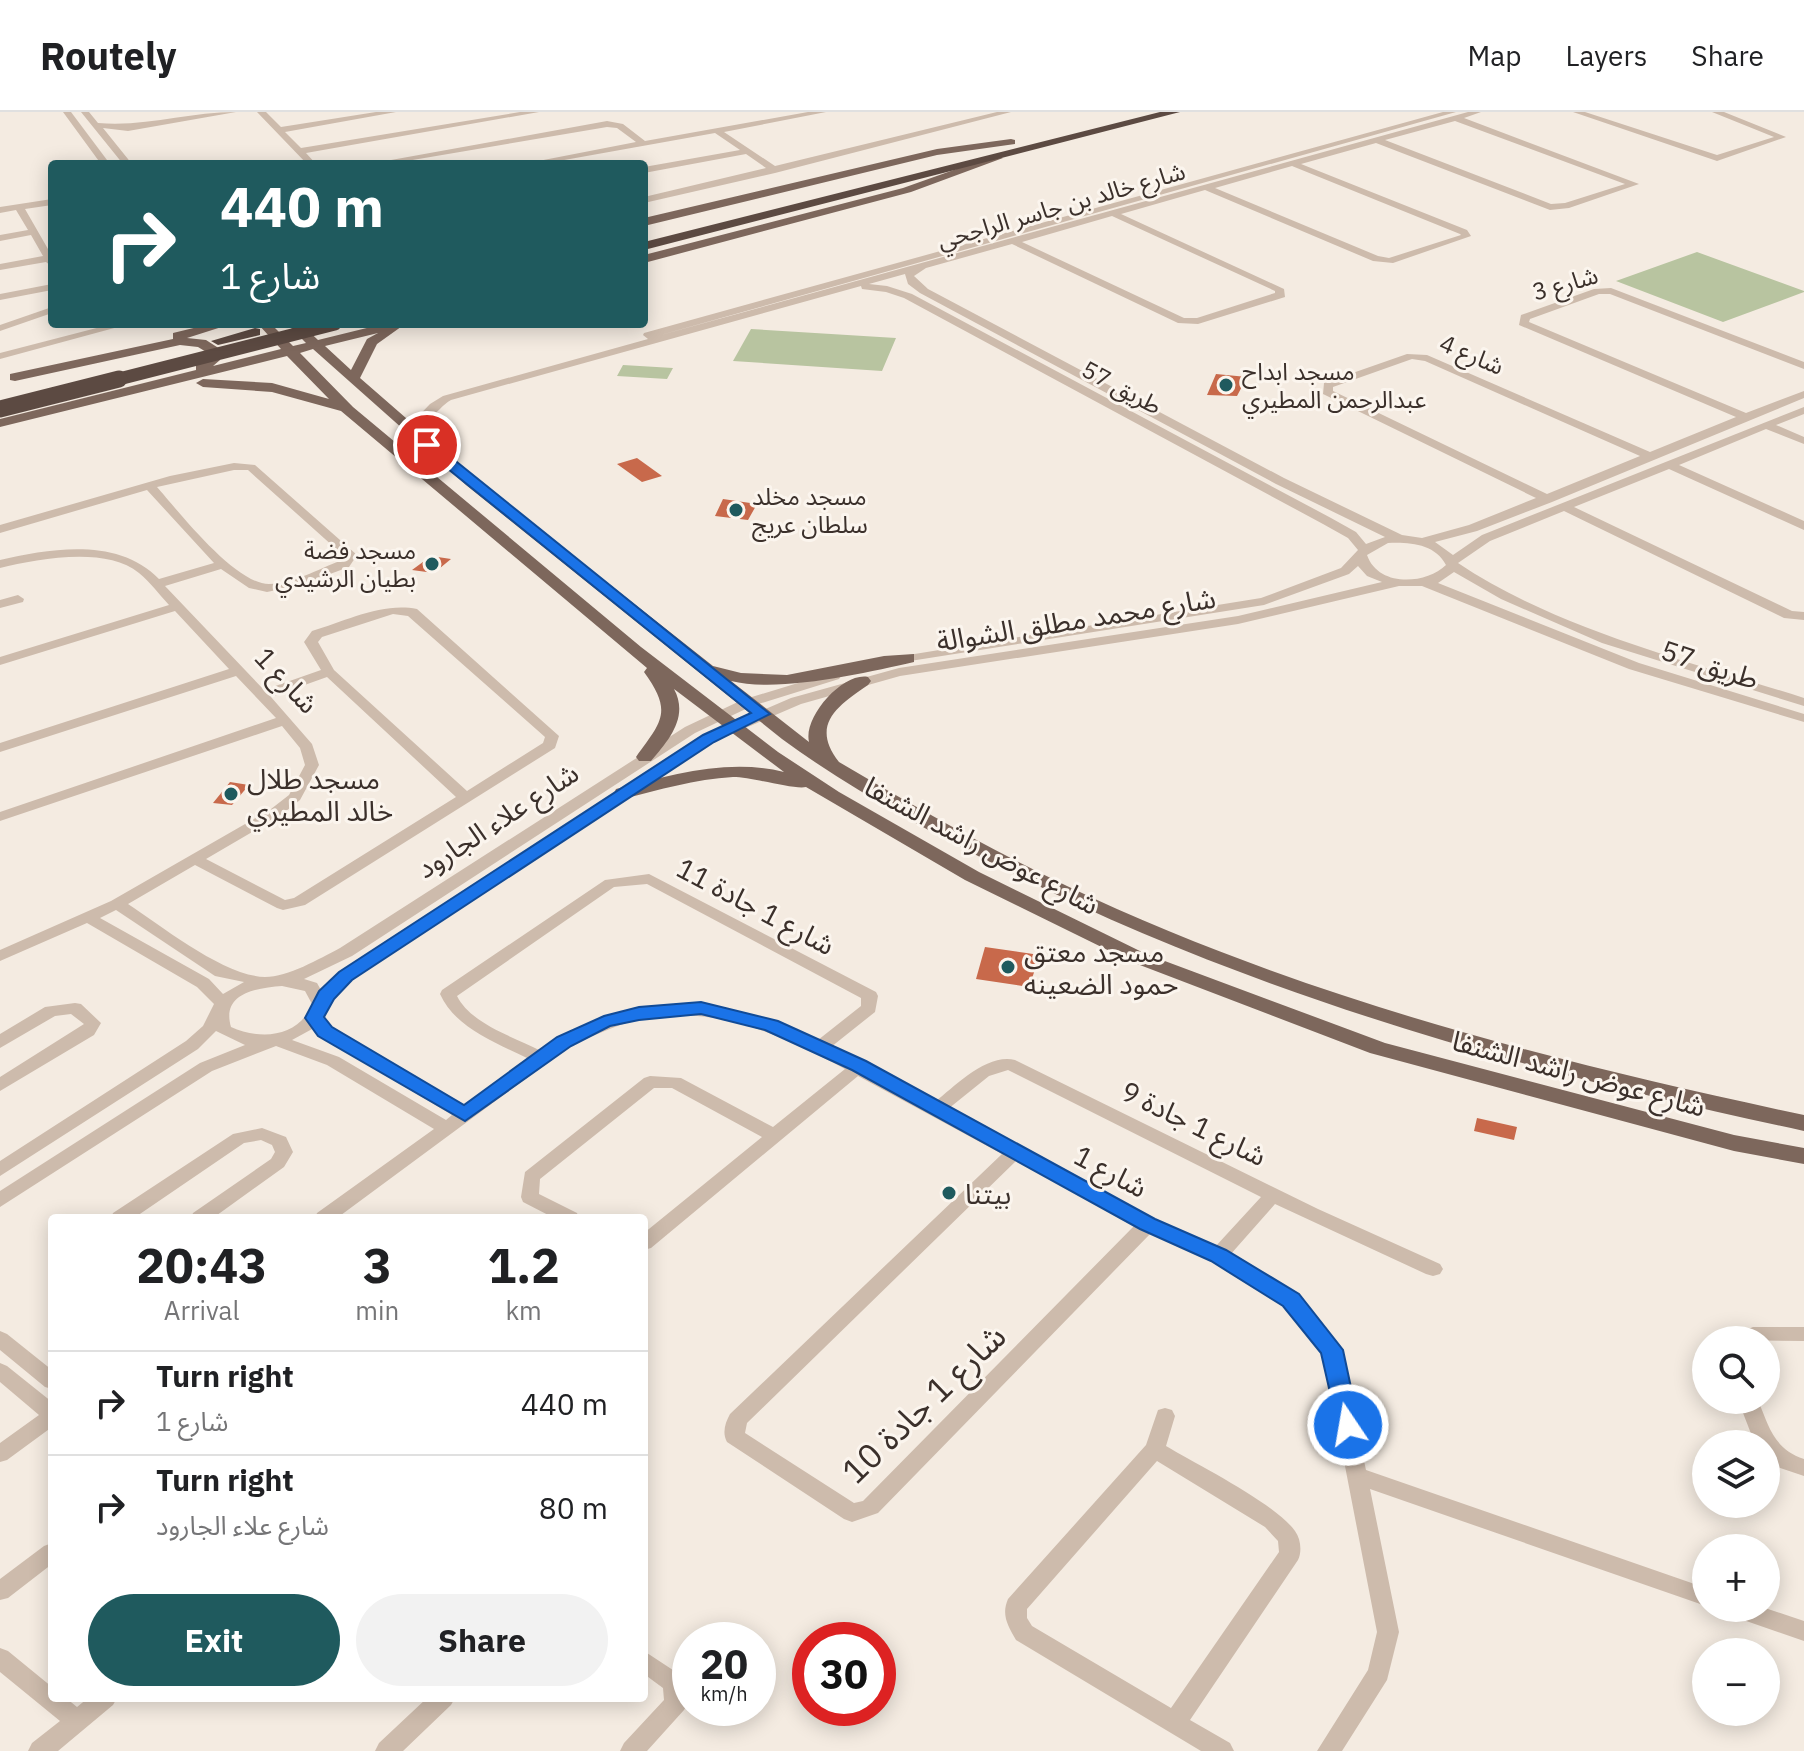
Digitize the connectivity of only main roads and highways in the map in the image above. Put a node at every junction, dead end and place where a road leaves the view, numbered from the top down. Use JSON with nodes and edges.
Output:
{"nodes":[{"id":1,"x":1123,"y":112,"type":"edge"},
{"id":2,"x":1174,"y":112,"type":"edge"},
{"id":3,"x":1011,"y":142,"type":"junction"},
{"id":4,"x":997,"y":158,"type":"junction"},
{"id":5,"x":648,"y":221,"type":"edge"},
{"id":6,"x":648,"y":231,"type":"edge"},
{"id":7,"x":648,"y":245,"type":"edge"},
{"id":8,"x":648,"y":258,"type":"edge"},
{"id":9,"x":202,"y":328,"type":"edge"},
{"id":10,"x":208,"y":328,"type":"edge"},
{"id":11,"x":264,"y":328,"type":"edge"},
{"id":12,"x":273,"y":328,"type":"edge"},
{"id":13,"x":297,"y":328,"type":"edge"},
{"id":14,"x":319,"y":328,"type":"edge"},
{"id":15,"x":383,"y":328,"type":"edge"},
{"id":16,"x":400,"y":328,"type":"edge"},
{"id":17,"x":196,"y":331,"type":"junction"},
{"id":18,"x":316,"y":345,"type":"junction"},
{"id":19,"x":291,"y":352,"type":"junction"},
{"id":20,"x":7,"y":379,"type":"edge"},
{"id":21,"x":353,"y":379,"type":"junction"},
{"id":22,"x":0,"y":395,"type":"edge"},
{"id":23,"x":120,"y":395,"type":"junction"},
{"id":24,"x":0,"y":409,"type":"edge"},
{"id":25,"x":55,"y":409,"type":"junction"},
{"id":26,"x":348,"y":410,"type":"junction"},
{"id":27,"x":0,"y":423,"type":"edge"},
{"id":28,"x":406,"y":428,"type":"junction"},
{"id":29,"x":514,"y":548,"type":"junction"},
{"id":30,"x":625,"y":603,"type":"junction"},
{"id":31,"x":635,"y":651,"type":"junction"},
{"id":32,"x":908,"y":658,"type":"road end"},
{"id":33,"x":697,"y":659,"type":"junction"},
{"id":34,"x":862,"y":681,"type":"road end"},
{"id":35,"x":645,"y":757,"type":"road end"},
{"id":36,"x":834,"y":767,"type":"junction"},
{"id":37,"x":623,"y":793,"type":"road end"},
{"id":38,"x":832,"y":796,"type":"junction"},
{"id":39,"x":1804,"y":1123,"type":"edge"},
{"id":40,"x":1804,"y":1156,"type":"edge"}],
"edges":[{"from":1,"to":3,"type":"highway"},
{"from":2,"to":4,"type":"highway"},
{"from":3,"to":5,"type":"main road"},
{"from":3,"to":6,"type":"highway"},
{"from":4,"to":7,"type":"highway"},
{"from":4,"to":8,"type":"main road"},
{"from":9,"to":17,"type":"main road"},
{"from":10,"to":17,"type":"main road"},
{"from":11,"to":22,"type":"highway"},
{"from":12,"to":19,"type":"main road","name":"شارع عوض راشد الشنفا"},
{"from":13,"to":18,"type":"main road","name":"شارع عوض راشد الشنفا"},
{"from":14,"to":24,"type":"highway","bridge":true},
{"from":15,"to":18,"type":"main road"},
{"from":16,"to":21,"type":"main road"},
{"from":17,"to":20,"type":"main road"},
{"from":18,"to":19,"type":"main road"},
{"from":18,"to":21,"type":"main road","name":"شارع عوض راشد الشنفا"},
{"from":19,"to":23,"type":"main road"},
{"from":19,"to":26,"type":"main road","name":"شارع عوض راشد الشنفا"},
{"from":20,"to":25,"type":"main road"},
{"from":21,"to":28,"type":"main road","name":"شارع عوض راشد الشنفا"},
{"from":23,"to":25,"type":"main road"},
{"from":23,"to":26,"type":"main road"},
{"from":25,"to":27,"type":"main road"},
{"from":26,"to":28,"type":"main road"},
{"from":26,"to":29,"type":"main road","name":"شارع عوض راشد الشنفا"},
{"from":28,"to":30,"type":"main road","name":"شارع عوض راشد الشنفا"},
{"from":29,"to":30,"type":"main road"},
{"from":29,"to":31,"type":"main road","name":"شارع عوض راشد الشنفا"},
{"from":30,"to":33,"type":"main road","name":"شارع عوض راشد الشنفا"},
{"from":31,"to":35,"type":"main road"},
{"from":31,"to":38,"type":"main road","name":"شارع عوض راشد الشنفا"},
{"from":32,"to":33,"type":"main road"},
{"from":33,"to":36,"type":"main road","name":"شارع عوض راشد الشنفا"},
{"from":34,"to":36,"type":"main road"},
{"from":36,"to":39,"type":"main road","name":"شارع عوض راشد الشنفا"},
{"from":37,"to":38,"type":"main road"},
{"from":38,"to":40,"type":"main road","name":"شارع عوض راشد الشنفا"}]}
